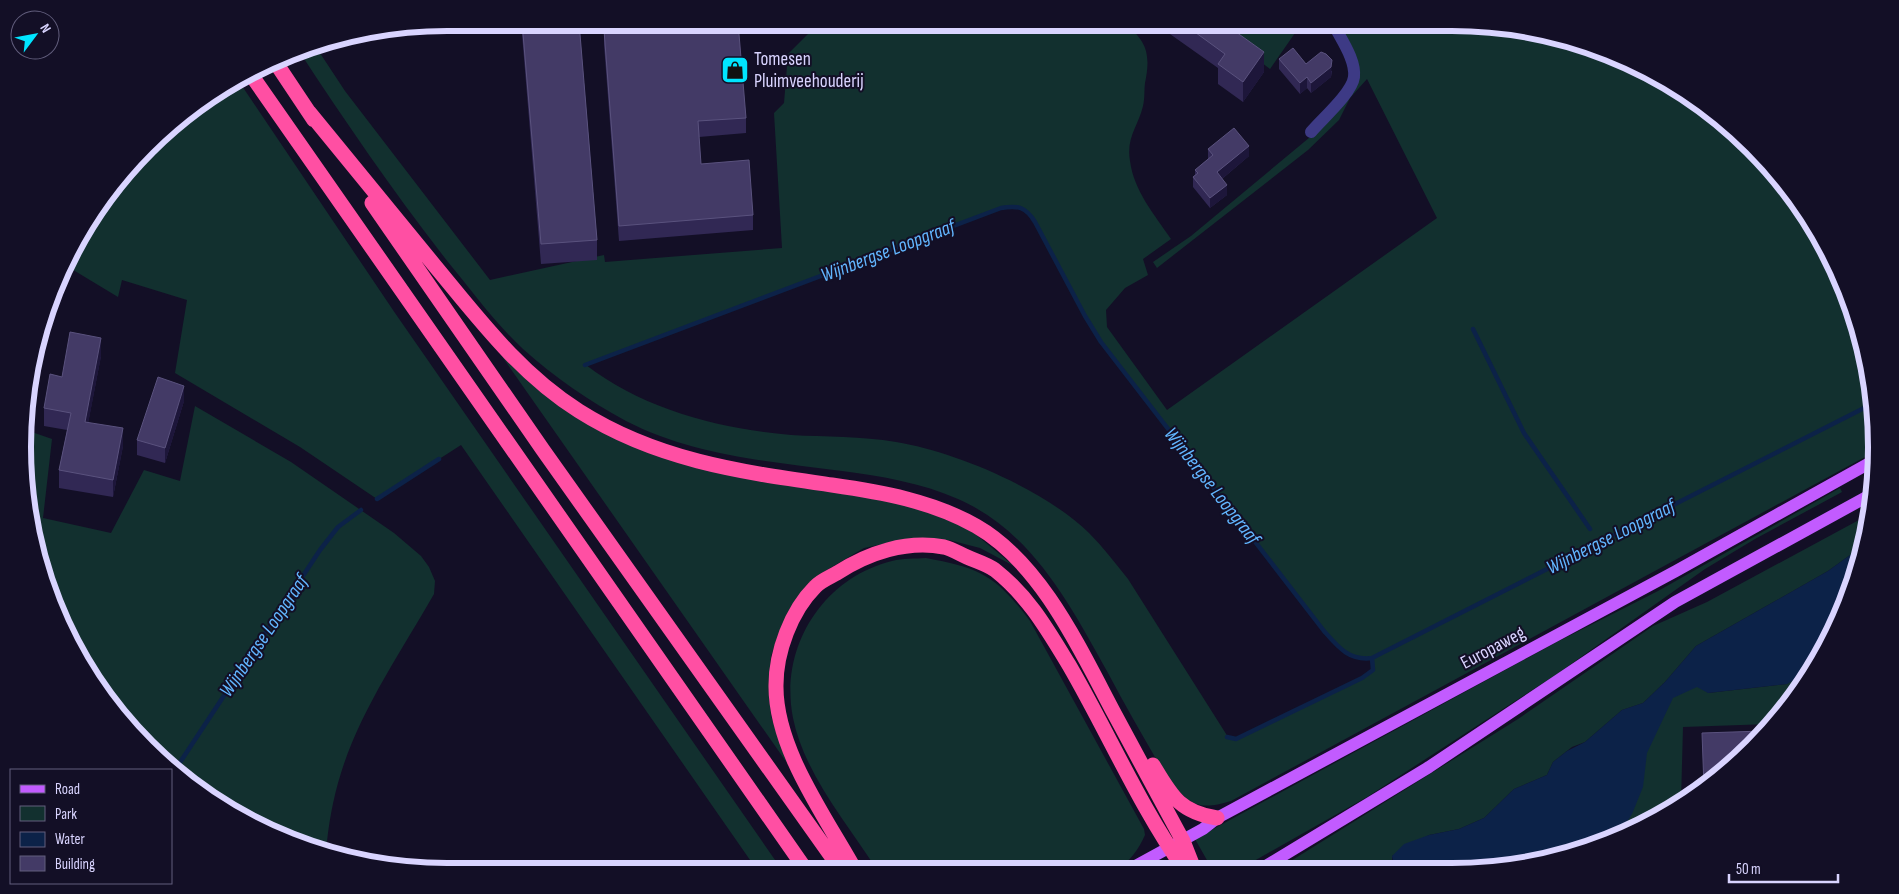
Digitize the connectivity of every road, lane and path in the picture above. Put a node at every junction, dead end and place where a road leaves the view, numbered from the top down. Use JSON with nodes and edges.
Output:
{"nodes":[{"id":1,"x":1337,"y":31,"type":"edge"},
{"id":2,"x":279,"y":67,"type":"edge"},
{"id":3,"x":254,"y":79,"type":"edge"},
{"id":4,"x":309,"y":112,"type":"junction"},
{"id":5,"x":1311,"y":132,"type":"dead end"},
{"id":6,"x":1867,"y":464,"type":"edge"},
{"id":7,"x":1864,"y":498,"type":"edge"},
{"id":8,"x":1129,"y":741,"type":"junction"},
{"id":9,"x":1217,"y":818,"type":"junction"},
{"id":10,"x":1183,"y":840,"type":"junction"},
{"id":11,"x":1169,"y":848,"type":"junction"},
{"id":12,"x":801,"y":863,"type":"edge"},
{"id":13,"x":836,"y":863,"type":"edge"},
{"id":14,"x":851,"y":863,"type":"edge"},
{"id":15,"x":1141,"y":863,"type":"edge"},
{"id":16,"x":1180,"y":863,"type":"edge"},
{"id":17,"x":1192,"y":863,"type":"edge"},
{"id":18,"x":1271,"y":863,"type":"edge"}],
"edges":[{"from":1,"to":5,"type":"street"},
{"from":2,"to":4,"type":"highway"},
{"from":3,"to":12,"type":"highway"},
{"from":4,"to":8,"type":"highway"},
{"from":4,"to":13,"type":"highway"},
{"from":6,"to":9,"type":"main road","name":"Europaweg"},
{"from":7,"to":18,"type":"main road"},
{"from":8,"to":9,"type":"highway"},
{"from":8,"to":10,"type":"highway"},
{"from":9,"to":10,"type":"main road","name":"Europaweg"},
{"from":10,"to":11,"type":"main road","name":"Europaweg"},
{"from":10,"to":17,"type":"highway"},
{"from":11,"to":14,"type":"highway"},
{"from":11,"to":15,"type":"main road","name":"Europaweg"},
{"from":11,"to":16,"type":"highway"}]}
